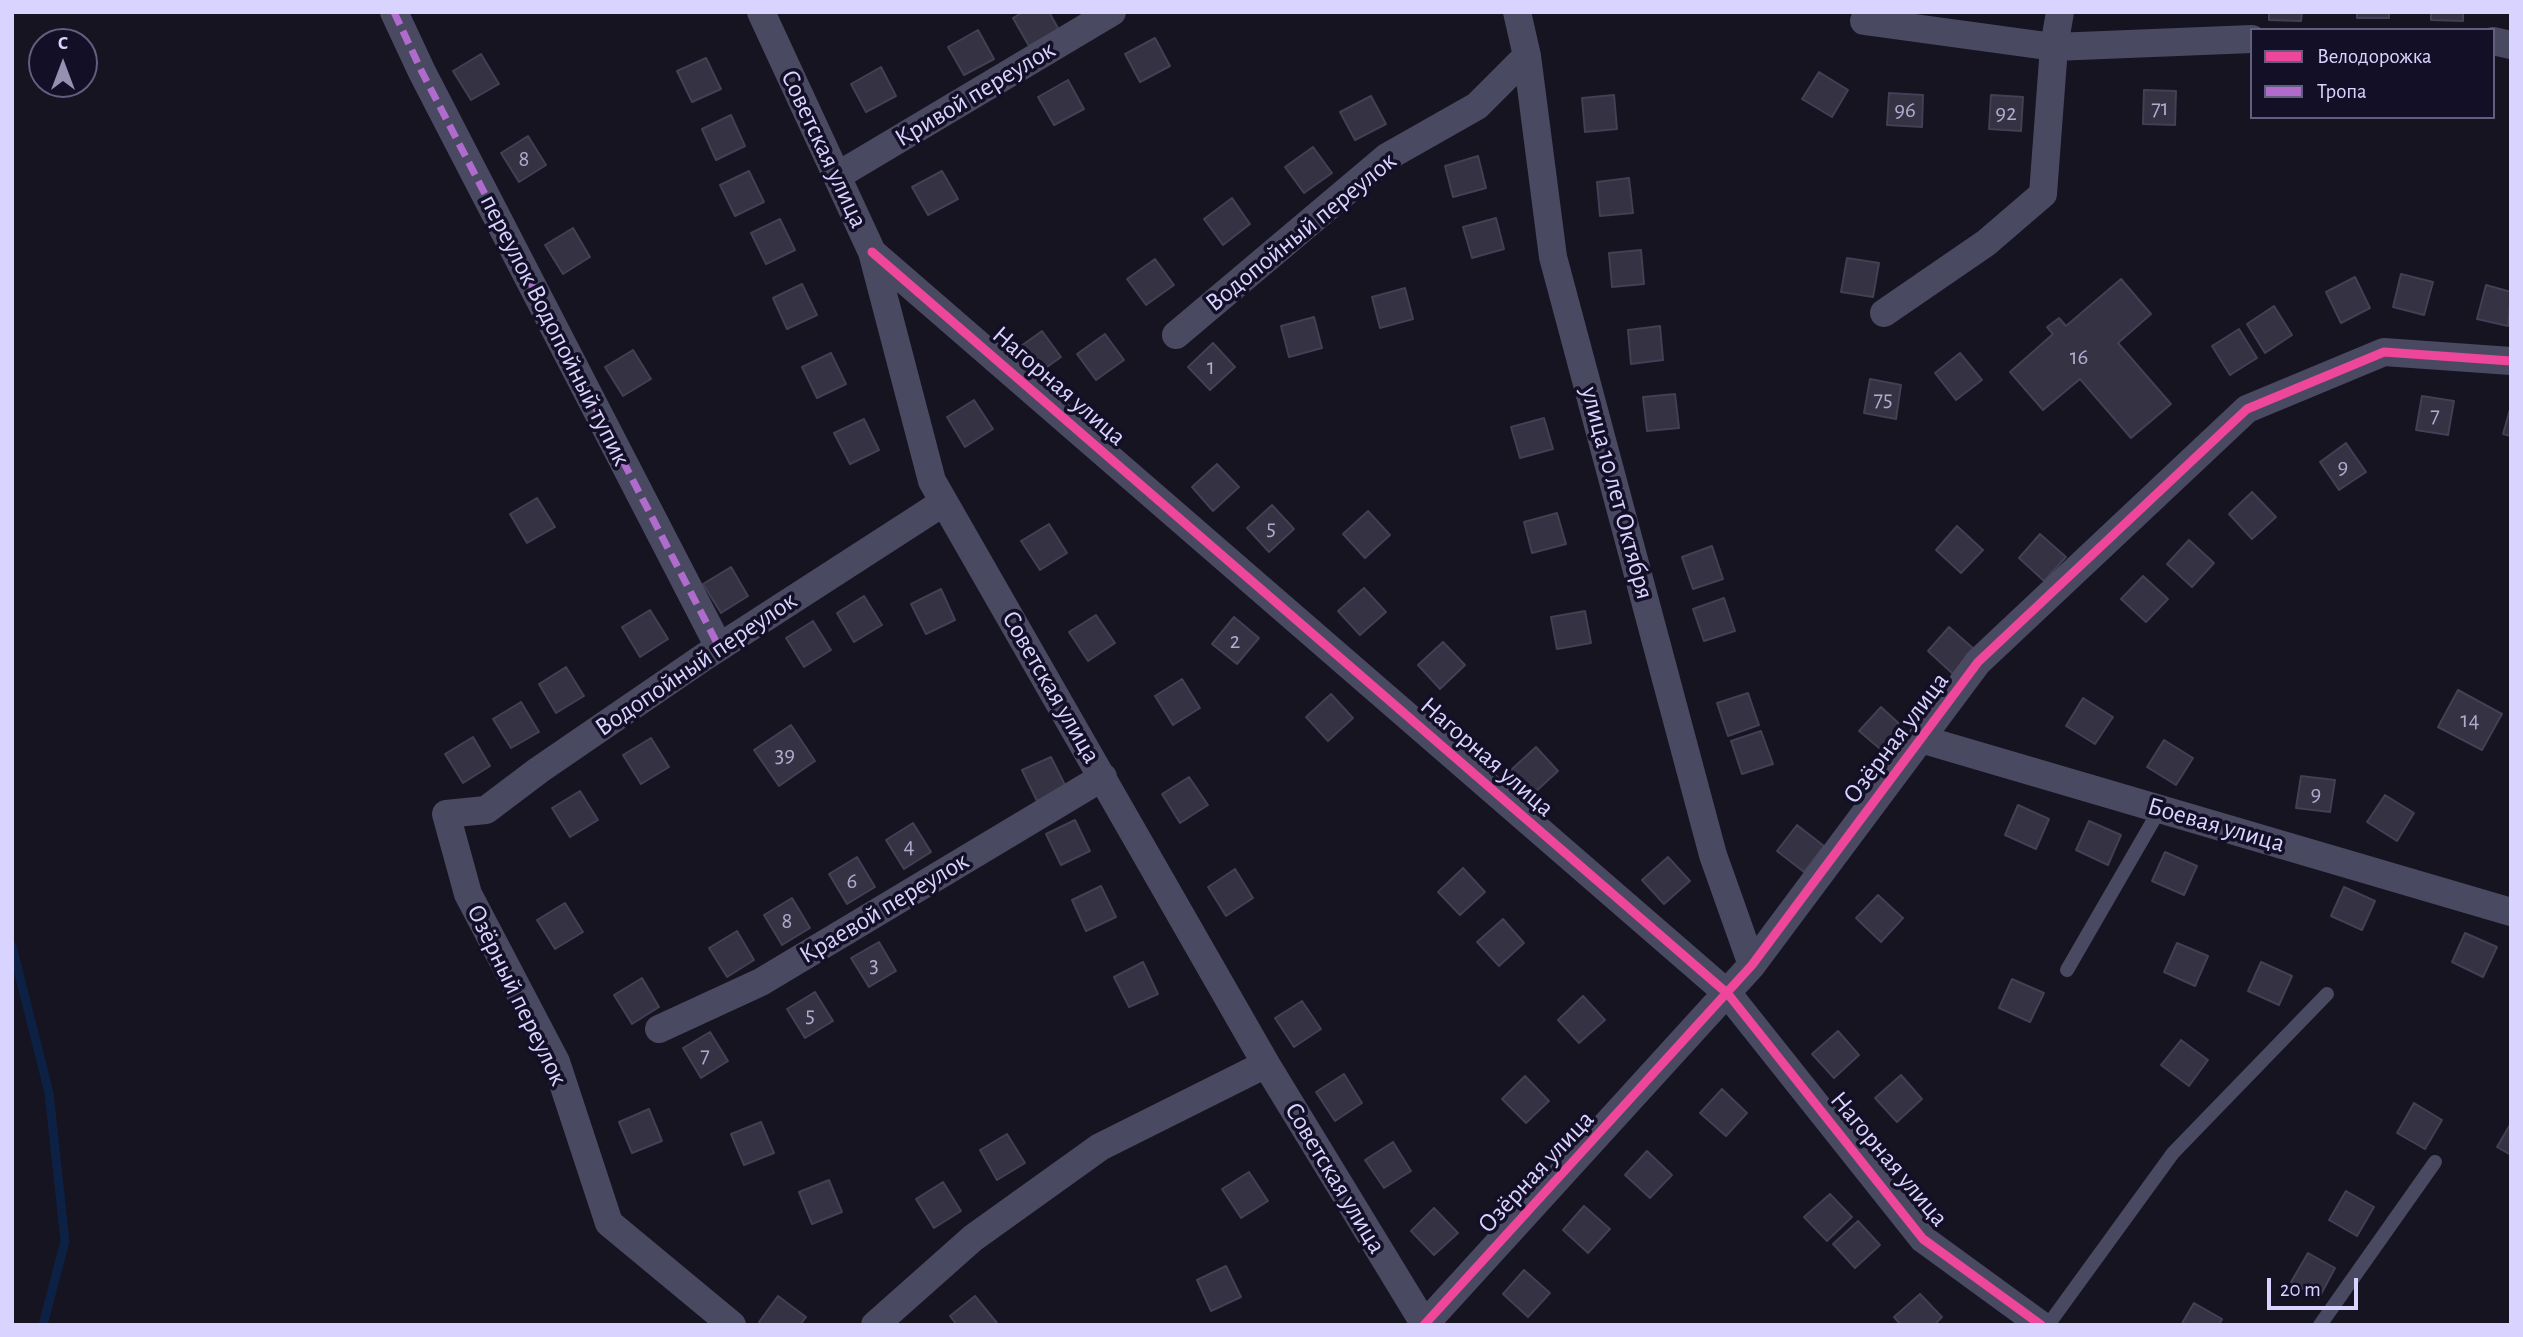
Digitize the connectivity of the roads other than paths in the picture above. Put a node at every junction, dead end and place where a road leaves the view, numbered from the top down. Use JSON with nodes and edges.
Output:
{"nodes":[{"id":1,"x":394,"y":12,"type":"edge"},
{"id":2,"x":761,"y":12,"type":"edge"},
{"id":3,"x":1112,"y":12,"type":"edge"},
{"id":4,"x":1517,"y":12,"type":"edge"},
{"id":5,"x":2060,"y":12,"type":"edge"},
{"id":6,"x":1864,"y":21,"type":"dead end"},
{"id":7,"x":2250,"y":39,"type":"edge"},
{"id":8,"x":2054,"y":47,"type":"junction"},
{"id":9,"x":1527,"y":55,"type":"junction"},
{"id":10,"x":837,"y":176,"type":"junction"},
{"id":11,"x":872,"y":252,"type":"junction"},
{"id":12,"x":1884,"y":313,"type":"dead end"},
{"id":13,"x":1176,"y":335,"type":"dead end"},
{"id":14,"x":2511,"y":361,"type":"edge"},
{"id":15,"x":944,"y":502,"type":"junction"},
{"id":16,"x":719,"y":647,"type":"junction"},
{"id":17,"x":1921,"y":739,"type":"junction"},
{"id":18,"x":1103,"y":777,"type":"junction"},
{"id":19,"x":2160,"y":808,"type":"junction"},
{"id":20,"x":446,"y":814,"type":"joint"},
{"id":21,"x":2511,"y":912,"type":"edge"},
{"id":22,"x":1752,"y":965,"type":"junction"},
{"id":23,"x":2067,"y":970,"type":"dead end"},
{"id":24,"x":1728,"y":994,"type":"junction"},
{"id":25,"x":2328,"y":994,"type":"dead end"},
{"id":26,"x":659,"y":1029,"type":"dead end"},
{"id":27,"x":1266,"y":1064,"type":"junction"},
{"id":28,"x":2435,"y":1162,"type":"dead end"},
{"id":29,"x":732,"y":1325,"type":"edge"},
{"id":30,"x":876,"y":1325,"type":"edge"},
{"id":31,"x":1424,"y":1325,"type":"edge"},
{"id":32,"x":2041,"y":1325,"type":"edge"},
{"id":33,"x":2048,"y":1325,"type":"edge"},
{"id":34,"x":2320,"y":1325,"type":"edge"}],
"edges":[{"from":1,"to":16,"type":"street","name":"переулок Водопойный тупик"},
{"from":2,"to":10,"type":"street","name":"Советская улица"},
{"from":3,"to":10,"type":"street","name":"Кривой переулок"},
{"from":4,"to":9,"type":"street","name":"улица 10 лет Октября"},
{"from":5,"to":8,"type":"street"},
{"from":6,"to":8,"type":"street"},
{"from":7,"to":8,"type":"street"},
{"from":8,"to":12,"type":"street"},
{"from":9,"to":13,"type":"street","name":"Водопойный переулок"},
{"from":9,"to":22,"type":"street","name":"улица 10 лет Октября"},
{"from":10,"to":11,"type":"street","name":"Советская улица"},
{"from":11,"to":15,"type":"street","name":"Советская улица"},
{"from":11,"to":24,"type":"street","name":"Нагорная улица"},
{"from":14,"to":17,"type":"street","name":"Озёрная улица"},
{"from":15,"to":16,"type":"street","name":"Водопойный переулок"},
{"from":15,"to":18,"type":"street","name":"Советская улица"},
{"from":16,"to":20,"type":"street","name":"Водопойный переулок"},
{"from":17,"to":19,"type":"street","name":"Боевая улица"},
{"from":17,"to":22,"type":"street","name":"Озёрная улица"},
{"from":18,"to":26,"type":"street","name":"Краевой переулок"},
{"from":18,"to":27,"type":"street","name":"Советская улица"},
{"from":19,"to":21,"type":"street","name":"Боевая улица"},
{"from":19,"to":23,"type":"lane"},
{"from":20,"to":29,"type":"street","name":"Озёрный переулок"},
{"from":22,"to":24,"type":"street","name":"Озёрная улица"},
{"from":24,"to":31,"type":"street","name":"Озёрная улица"},
{"from":24,"to":32,"type":"street","name":"Нагорная улица"},
{"from":25,"to":33,"type":"lane"},
{"from":27,"to":30,"type":"street"},
{"from":27,"to":31,"type":"street","name":"Советская улица"},
{"from":28,"to":34,"type":"lane"}]}
